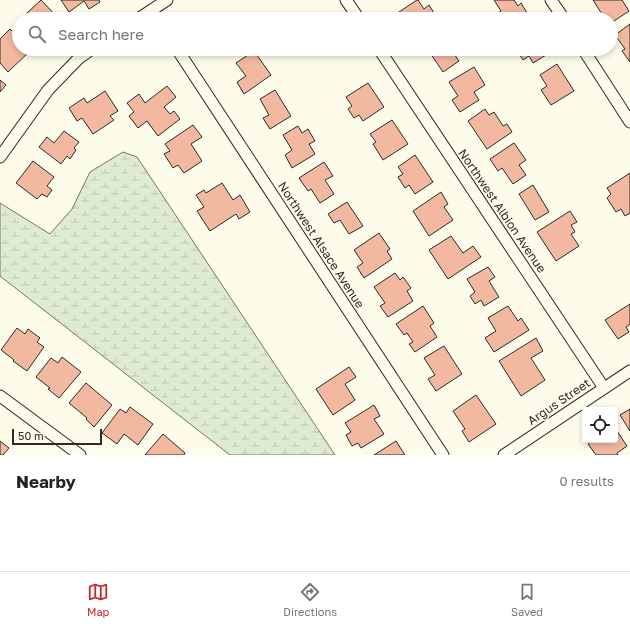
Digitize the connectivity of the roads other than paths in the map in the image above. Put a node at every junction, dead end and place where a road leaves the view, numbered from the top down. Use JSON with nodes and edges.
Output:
{"nodes":[{"id":1,"x":167,"y":0,"type":"edge"},
{"id":2,"x":346,"y":0,"type":"edge"},
{"id":3,"x":551,"y":0,"type":"edge"},
{"id":4,"x":157,"y":12,"type":"edge"},
{"id":5,"x":354,"y":12,"type":"edge"},
{"id":6,"x":559,"y":12,"type":"edge"},
{"id":7,"x":82,"y":56,"type":"edge"},
{"id":8,"x":182,"y":56,"type":"edge"},
{"id":9,"x":383,"y":56,"type":"edge"},
{"id":10,"x":588,"y":56,"type":"edge"},
{"id":11,"x":630,"y":122,"type":"edge"},
{"id":12,"x":0,"y":157,"type":"edge"},
{"id":13,"x":630,"y":371,"type":"edge"},
{"id":14,"x":604,"y":388,"type":"junction"},
{"id":15,"x":0,"y":396,"type":"edge"},
{"id":16,"x":80,"y":455,"type":"edge"},
{"id":17,"x":443,"y":455,"type":"edge"},
{"id":18,"x":504,"y":455,"type":"edge"}],
"edges":[{"from":1,"to":4,"type":"street"},
{"from":2,"to":5,"type":"street"},
{"from":3,"to":6,"type":"street"},
{"from":7,"to":12,"type":"street"},
{"from":8,"to":17,"type":"street","name":"Northwest Alsace Avenue"},
{"from":9,"to":14,"type":"street","name":"Northwest Albion Avenue"},
{"from":10,"to":11,"type":"street"},
{"from":13,"to":14,"type":"street","name":"Argus Street"},
{"from":14,"to":18,"type":"street","name":"Argus Street"},
{"from":15,"to":16,"type":"street"}]}
